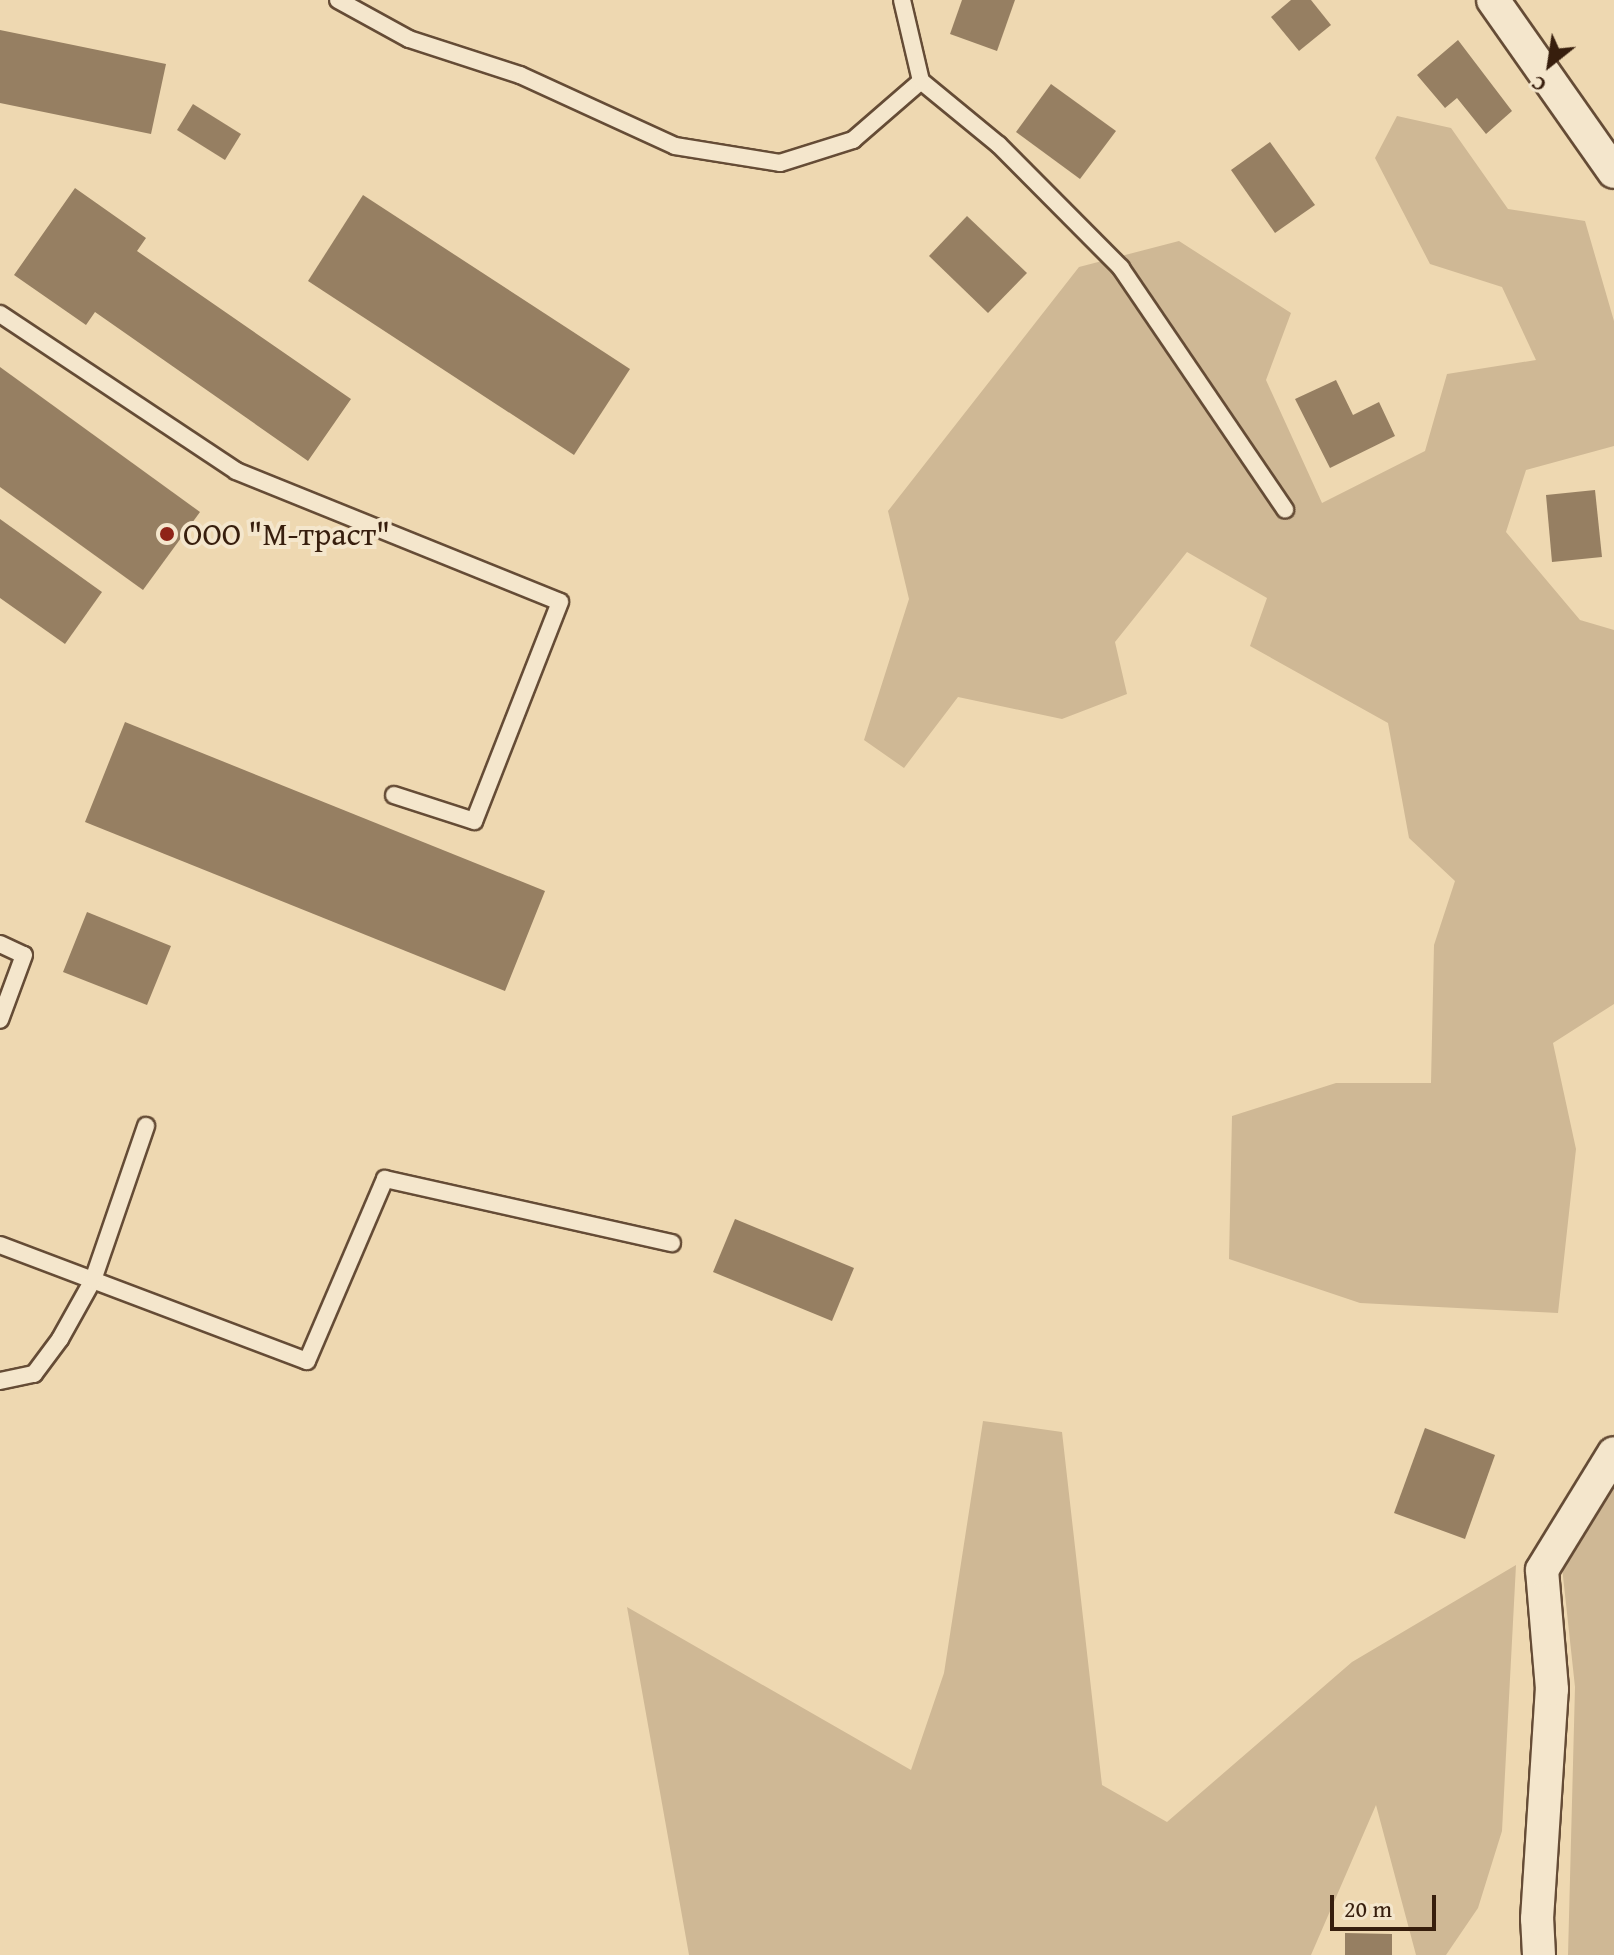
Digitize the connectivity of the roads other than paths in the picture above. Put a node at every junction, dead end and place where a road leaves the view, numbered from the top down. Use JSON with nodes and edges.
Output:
{"nodes":[{"id":1,"x":338,"y":0,"type":"edge"},
{"id":2,"x":902,"y":0,"type":"edge"},
{"id":3,"x":1493,"y":0,"type":"edge"},
{"id":4,"x":921,"y":81,"type":"junction"},
{"id":5,"x":1614,"y":172,"type":"edge"},
{"id":6,"x":0,"y":314,"type":"edge"},
{"id":7,"x":1285,"y":509,"type":"dead end"},
{"id":8,"x":394,"y":795,"type":"dead end"},
{"id":9,"x":0,"y":944,"type":"edge"},
{"id":10,"x":0,"y":1020,"type":"edge"},
{"id":11,"x":146,"y":1126,"type":"dead end"},
{"id":12,"x":672,"y":1243,"type":"dead end"},
{"id":13,"x":0,"y":1245,"type":"edge"},
{"id":14,"x":93,"y":1280,"type":"junction"},
{"id":15,"x":0,"y":1381,"type":"edge"},
{"id":16,"x":1614,"y":1453,"type":"edge"},
{"id":17,"x":1539,"y":1955,"type":"edge"}],
"edges":[{"from":1,"to":4,"type":"lane"},
{"from":2,"to":4,"type":"lane"},
{"from":3,"to":5,"type":"street"},
{"from":4,"to":7,"type":"lane"},
{"from":6,"to":8,"type":"lane"},
{"from":9,"to":10,"type":"lane"},
{"from":11,"to":14,"type":"lane"},
{"from":12,"to":14,"type":"lane"},
{"from":13,"to":14,"type":"lane"},
{"from":14,"to":15,"type":"lane"},
{"from":16,"to":17,"type":"street"}]}
